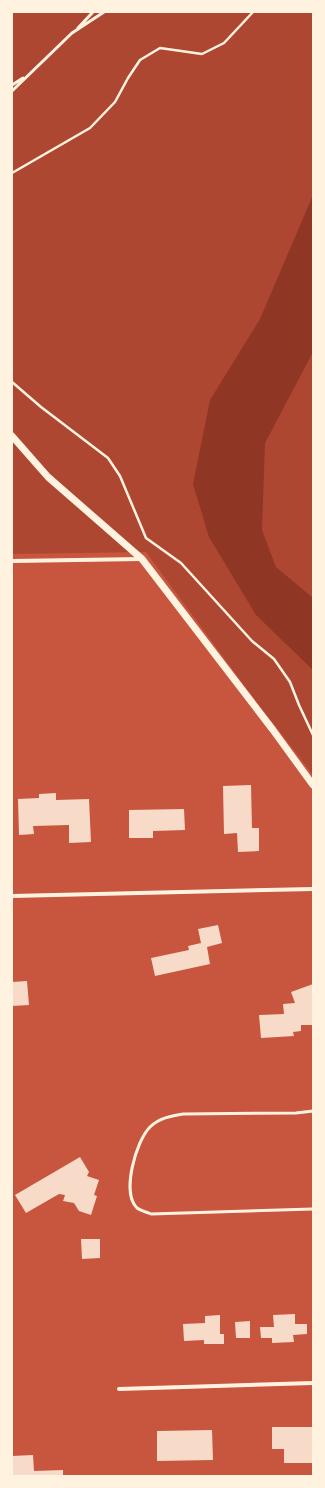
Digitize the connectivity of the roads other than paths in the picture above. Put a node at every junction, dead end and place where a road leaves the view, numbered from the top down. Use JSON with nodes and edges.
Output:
{"nodes":[{"id":1,"x":93,"y":12,"type":"edge"},
{"id":2,"x":104,"y":12,"type":"edge"},
{"id":3,"x":72,"y":33,"type":"junction"},
{"id":4,"x":29,"y":73,"type":"junction"},
{"id":5,"x":12,"y":85,"type":"edge"},
{"id":6,"x":12,"y":91,"type":"edge"},
{"id":7,"x":12,"y":436,"type":"edge"},
{"id":8,"x":142,"y":559,"type":"junction"},
{"id":9,"x":12,"y":562,"type":"edge"},
{"id":10,"x":313,"y":784,"type":"edge"},
{"id":11,"x":313,"y":888,"type":"edge"},
{"id":12,"x":12,"y":896,"type":"edge"},
{"id":13,"x":313,"y":1111,"type":"edge"},
{"id":14,"x":313,"y":1209,"type":"edge"},
{"id":15,"x":313,"y":1384,"type":"edge"},
{"id":16,"x":119,"y":1389,"type":"dead end"}],
"edges":[{"from":1,"to":3,"type":"lane"},
{"from":2,"to":3,"type":"lane"},
{"from":3,"to":4,"type":"lane"},
{"from":4,"to":5,"type":"lane"},
{"from":4,"to":6,"type":"lane"},
{"from":7,"to":8,"type":"street"},
{"from":8,"to":9,"type":"street"},
{"from":8,"to":10,"type":"street"},
{"from":11,"to":12,"type":"street"},
{"from":13,"to":14,"type":"lane"},
{"from":15,"to":16,"type":"street"}]}
